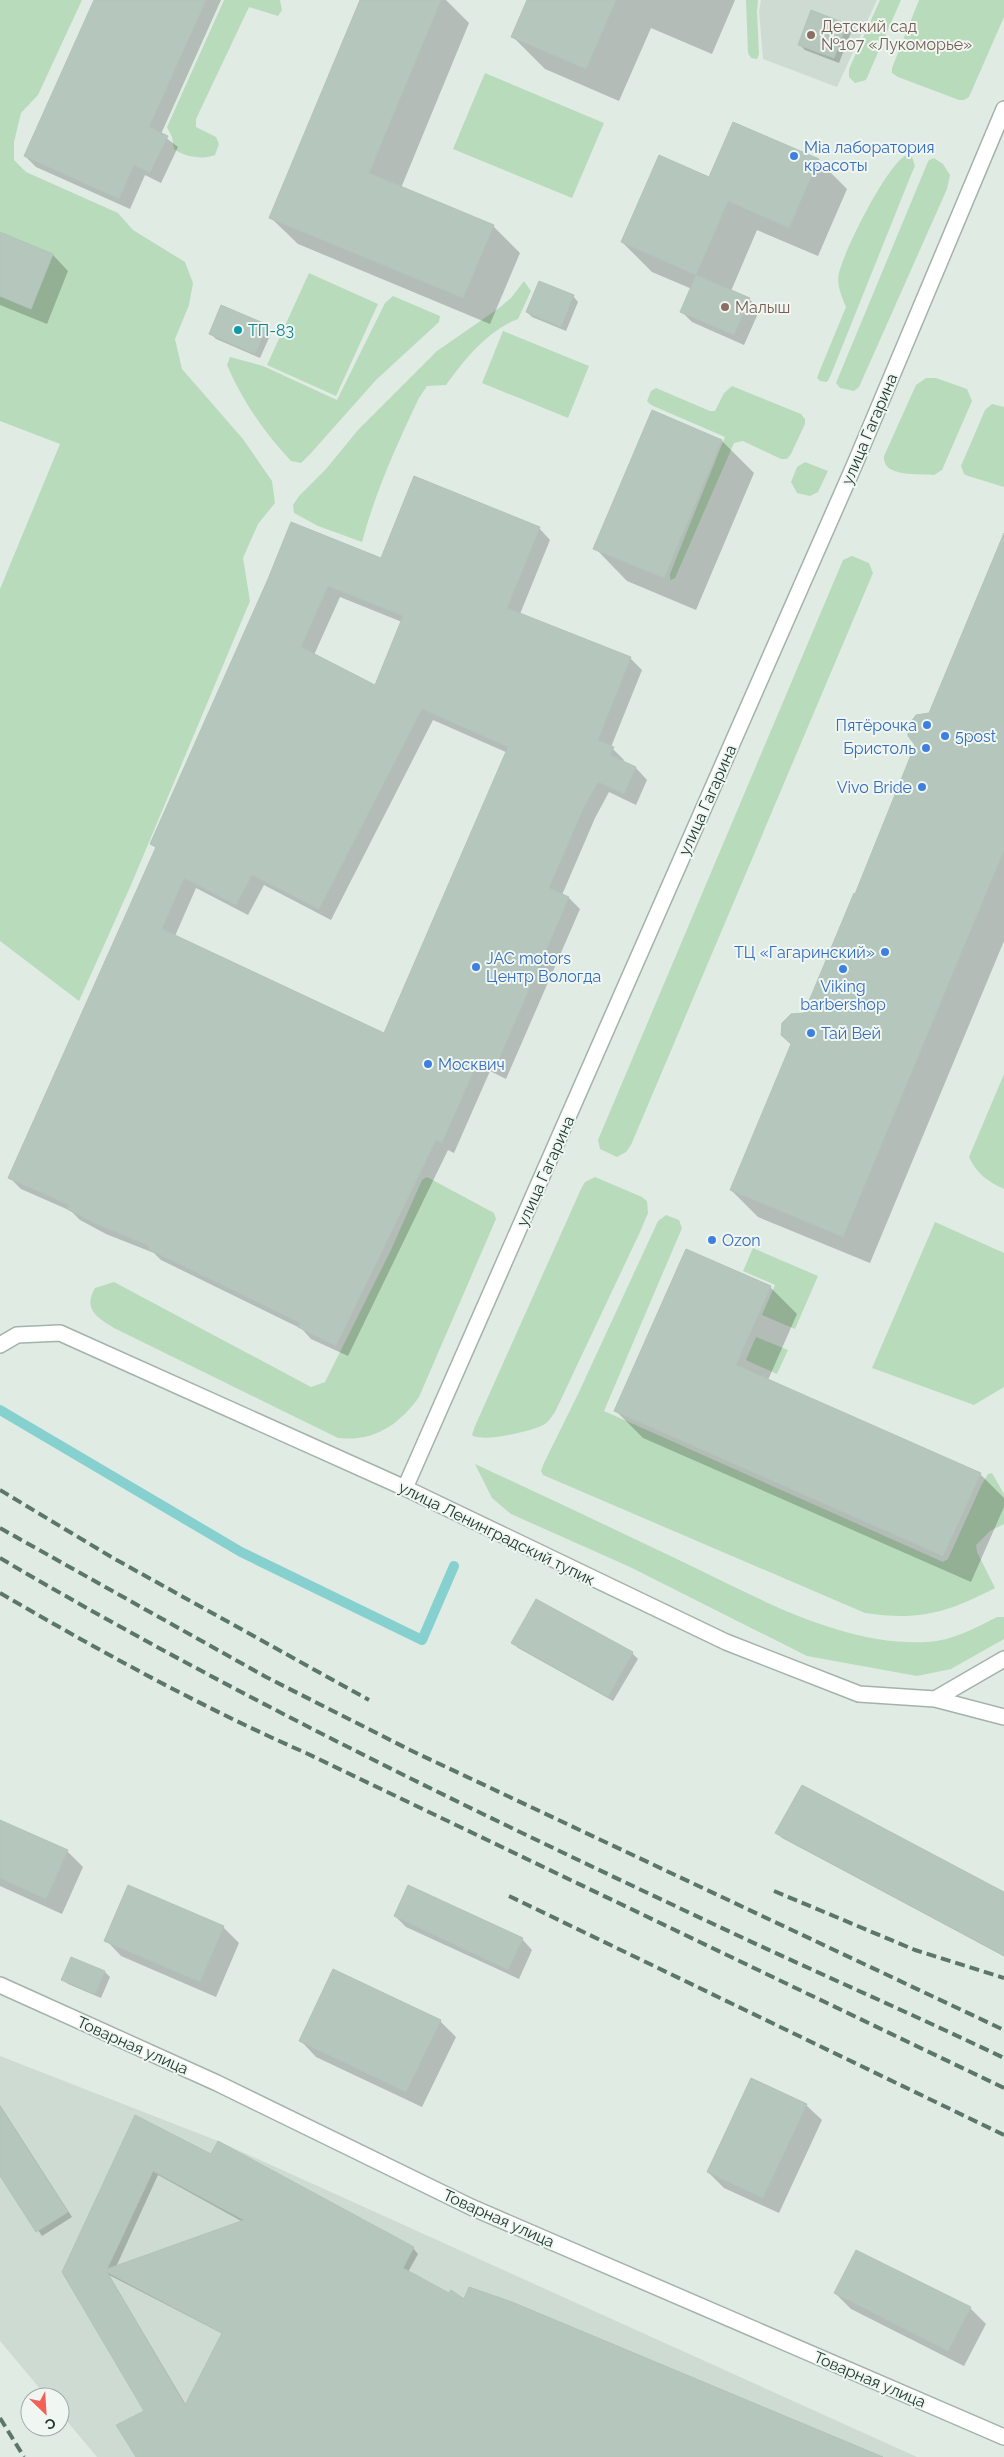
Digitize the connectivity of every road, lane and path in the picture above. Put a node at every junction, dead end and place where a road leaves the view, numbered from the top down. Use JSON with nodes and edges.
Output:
{"nodes":[{"id":1,"x":1004,"y":109,"type":"edge"},
{"id":2,"x":0,"y":1345,"type":"edge"},
{"id":3,"x":405,"y":1488,"type":"junction"},
{"id":4,"x":1004,"y":1659,"type":"edge"},
{"id":5,"x":935,"y":1699,"type":"junction"},
{"id":6,"x":1004,"y":1717,"type":"edge"},
{"id":7,"x":0,"y":1985,"type":"edge"},
{"id":8,"x":1004,"y":2437,"type":"edge"}],
"edges":[{"from":1,"to":3,"type":"street","name":"улица Гагарина"},
{"from":2,"to":3,"type":"street","name":"улица Ленинградский тупик"},
{"from":3,"to":5,"type":"street","name":"улица Ленинградский тупик"},
{"from":4,"to":5,"type":"street"},
{"from":5,"to":6,"type":"street","name":"улица Ленинградский тупик"},
{"from":7,"to":8,"type":"street","name":"Товарная улица"}]}
